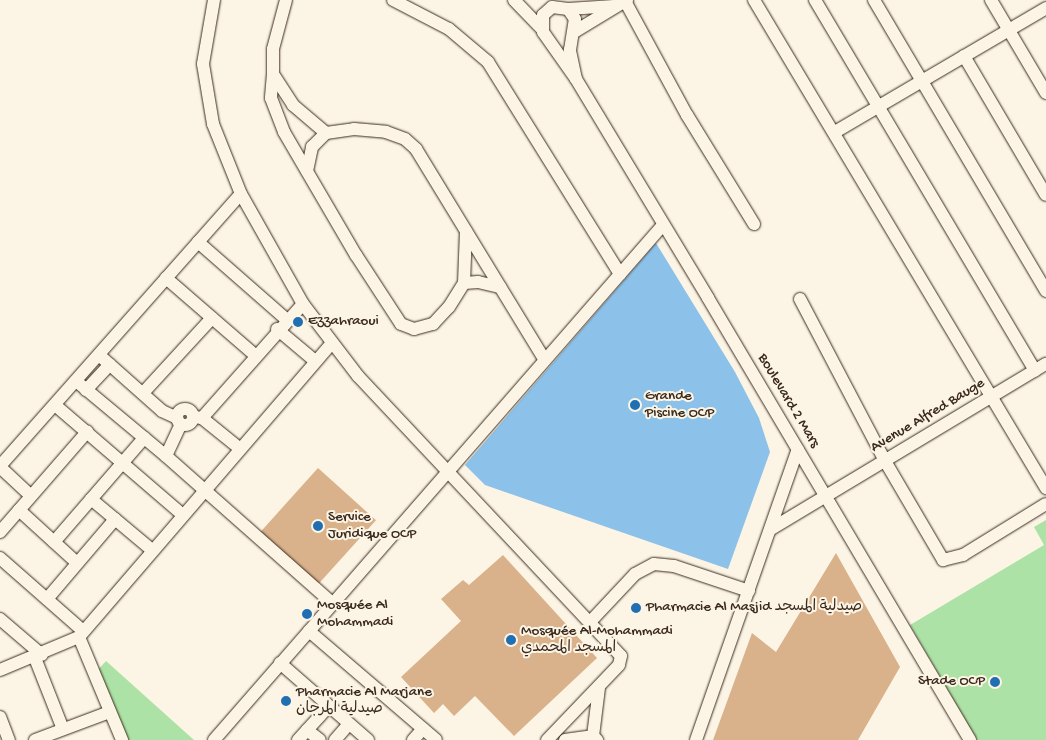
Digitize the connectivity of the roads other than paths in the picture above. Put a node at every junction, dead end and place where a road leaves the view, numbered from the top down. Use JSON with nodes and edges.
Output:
{"nodes":[{"id":1,"x":214,"y":0,"type":"edge"},
{"id":2,"x":286,"y":0,"type":"edge"},
{"id":3,"x":394,"y":0,"type":"edge"},
{"id":4,"x":514,"y":0,"type":"edge"},
{"id":5,"x":543,"y":0,"type":"edge"},
{"id":6,"x":754,"y":0,"type":"edge"},
{"id":7,"x":815,"y":0,"type":"edge"},
{"id":8,"x":874,"y":0,"type":"edge"},
{"id":9,"x":991,"y":0,"type":"edge"},
{"id":10,"x":622,"y":2,"type":"edge"},
{"id":11,"x":562,"y":7,"type":"junction"},
{"id":12,"x":1045,"y":10,"type":"edge"},
{"id":13,"x":1008,"y":29,"type":"junction"},
{"id":14,"x":545,"y":33,"type":"junction"},
{"id":15,"x":573,"y":34,"type":"junction"},
{"id":16,"x":964,"y":56,"type":"junction"},
{"id":17,"x":273,"y":74,"type":"junction"},
{"id":18,"x":576,"y":80,"type":"junction"},
{"id":19,"x":921,"y":81,"type":"junction"},
{"id":20,"x":1046,"y":93,"type":"edge"},
{"id":21,"x":878,"y":106,"type":"junction"},
{"id":22,"x":835,"y":132,"type":"junction"},
{"id":23,"x":326,"y":133,"type":"junction"},
{"id":24,"x":307,"y":172,"type":"junction"},
{"id":25,"x":241,"y":194,"type":"junction"},
{"id":26,"x":1046,"y":195,"type":"edge"},
{"id":27,"x":754,"y":224,"type":"dead end"},
{"id":28,"x":663,"y":225,"type":"junction"},
{"id":29,"x":466,"y":231,"type":"junction"},
{"id":30,"x":198,"y":242,"type":"junction"},
{"id":31,"x":620,"y":274,"type":"junction"},
{"id":32,"x":166,"y":278,"type":"junction"},
{"id":33,"x":464,"y":283,"type":"junction"},
{"id":34,"x":500,"y":287,"type":"junction"},
{"id":35,"x":1046,"y":291,"type":"edge"},
{"id":36,"x":800,"y":299,"type":"dead end"},
{"id":37,"x":303,"y":304,"type":"junction"},
{"id":38,"x":212,"y":318,"type":"junction"},
{"id":39,"x":287,"y":320,"type":"junction"},
{"id":40,"x":277,"y":329,"type":"junction"},
{"id":41,"x":331,"y":344,"type":"junction"},
{"id":42,"x":99,"y":355,"type":"junction"},
{"id":43,"x":255,"y":355,"type":"junction"},
{"id":44,"x":545,"y":360,"type":"junction"},
{"id":45,"x":315,"y":361,"type":"junction"},
{"id":46,"x":110,"y":364,"type":"junction"},
{"id":47,"x":1040,"y":368,"type":"edge"},
{"id":48,"x":76,"y":381,"type":"junction"},
{"id":49,"x":86,"y":390,"type":"junction"},
{"id":50,"x":143,"y":393,"type":"junction"},
{"id":51,"x":993,"y":396,"type":"junction"},
{"id":52,"x":55,"y":405,"type":"junction"},
{"id":53,"x":198,"y":418,"type":"junction"},
{"id":54,"x":179,"y":421,"type":"junction"},
{"id":55,"x":87,"y":432,"type":"junction"},
{"id":56,"x":144,"y":438,"type":"junction"},
{"id":57,"x":239,"y":448,"type":"junction"},
{"id":58,"x":798,"y":449,"type":"junction"},
{"id":59,"x":166,"y":456,"type":"junction"},
{"id":60,"x":885,"y":461,"type":"junction"},
{"id":61,"x":124,"y":464,"type":"junction"},
{"id":62,"x":0,"y":467,"type":"edge"},
{"id":63,"x":447,"y":471,"type":"junction"},
{"id":64,"x":1046,"y":488,"type":"edge"},
{"id":65,"x":204,"y":490,"type":"junction"},
{"id":66,"x":31,"y":496,"type":"junction"},
{"id":67,"x":826,"y":496,"type":"junction"},
{"id":68,"x":91,"y":499,"type":"junction"},
{"id":69,"x":1046,"y":504,"type":"edge"},
{"id":70,"x":19,"y":510,"type":"junction"},
{"id":71,"x":183,"y":515,"type":"junction"},
{"id":72,"x":115,"y":519,"type":"junction"},
{"id":73,"x":771,"y":529,"type":"junction"},
{"id":74,"x":0,"y":532,"type":"edge"},
{"id":75,"x":54,"y":542,"type":"junction"},
{"id":76,"x":152,"y":550,"type":"junction"},
{"id":77,"x":0,"y":558,"type":"edge"},
{"id":78,"x":76,"y":562,"type":"junction"},
{"id":79,"x":749,"y":591,"type":"junction"},
{"id":80,"x":47,"y":599,"type":"junction"},
{"id":81,"x":333,"y":604,"type":"junction"},
{"id":82,"x":0,"y":618,"type":"edge"},
{"id":83,"x":590,"y":622,"type":"junction"},
{"id":84,"x":309,"y":631,"type":"junction"},
{"id":85,"x":81,"y":634,"type":"junction"},
{"id":86,"x":38,"y":656,"type":"junction"},
{"id":87,"x":280,"y":663,"type":"junction"},
{"id":88,"x":0,"y":670,"type":"edge"},
{"id":89,"x":599,"y":688,"type":"junction"},
{"id":90,"x":328,"y":707,"type":"junction"},
{"id":91,"x":110,"y":712,"type":"junction"},
{"id":92,"x":0,"y":717,"type":"edge"},
{"id":93,"x":349,"y":724,"type":"junction"},
{"id":94,"x":63,"y":729,"type":"junction"},
{"id":95,"x":423,"y":729,"type":"junction"},
{"id":96,"x":308,"y":730,"type":"junction"},
{"id":97,"x":5,"y":737,"type":"edge"},
{"id":98,"x":595,"y":738,"type":"edge"},
{"id":99,"x":35,"y":740,"type":"edge"},
{"id":100,"x":122,"y":740,"type":"edge"},
{"id":101,"x":214,"y":740,"type":"edge"},
{"id":102,"x":298,"y":740,"type":"edge"},
{"id":103,"x":320,"y":740,"type":"edge"},
{"id":104,"x":335,"y":740,"type":"edge"},
{"id":105,"x":368,"y":740,"type":"edge"},
{"id":106,"x":413,"y":740,"type":"edge"},
{"id":107,"x":436,"y":740,"type":"edge"},
{"id":108,"x":546,"y":740,"type":"edge"},
{"id":109,"x":565,"y":740,"type":"edge"},
{"id":110,"x":696,"y":740,"type":"edge"},
{"id":111,"x":970,"y":740,"type":"edge"}],
"edges":[{"from":1,"to":25,"type":"street"},
{"from":2,"to":17,"type":"street"},
{"from":3,"to":31,"type":"street"},
{"from":4,"to":14,"type":"street"},
{"from":5,"to":11,"type":"street"},
{"from":6,"to":22,"type":"street"},
{"from":7,"to":21,"type":"street"},
{"from":8,"to":19,"type":"street"},
{"from":9,"to":13,"type":"street"},
{"from":10,"to":11,"type":"street"},
{"from":10,"to":15,"type":"street"},
{"from":10,"to":27,"type":"street"},
{"from":11,"to":14,"type":"street"},
{"from":11,"to":15,"type":"street"},
{"from":12,"to":13,"type":"street"},
{"from":13,"to":16,"type":"street"},
{"from":13,"to":20,"type":"street"},
{"from":14,"to":15,"type":"street"},
{"from":14,"to":18,"type":"street","name":"Boulevard 2 Mars"},
{"from":15,"to":18,"type":"street"},
{"from":16,"to":19,"type":"street"},
{"from":16,"to":26,"type":"street"},
{"from":17,"to":23,"type":"street"},
{"from":17,"to":24,"type":"street"},
{"from":18,"to":28,"type":"street","name":"Boulevard 2 Mars"},
{"from":19,"to":21,"type":"street"},
{"from":19,"to":35,"type":"street"},
{"from":21,"to":22,"type":"street"},
{"from":21,"to":47,"type":"street"},
{"from":22,"to":51,"type":"street"},
{"from":23,"to":24,"type":"street"},
{"from":23,"to":29,"type":"street"},
{"from":24,"to":33,"type":"street"},
{"from":25,"to":30,"type":"street"},
{"from":25,"to":37,"type":"street"},
{"from":28,"to":31,"type":"street"},
{"from":28,"to":58,"type":"street","name":"Boulevard 2 Mars"},
{"from":29,"to":33,"type":"street"},
{"from":29,"to":34,"type":"street"},
{"from":30,"to":32,"type":"street"},
{"from":30,"to":39,"type":"street"},
{"from":31,"to":44,"type":"street"},
{"from":32,"to":38,"type":"street"},
{"from":32,"to":42,"type":"street"},
{"from":33,"to":34,"type":"street"},
{"from":34,"to":44,"type":"street"},
{"from":36,"to":60,"type":"street"},
{"from":37,"to":39,"type":"street"},
{"from":37,"to":41,"type":"street"},
{"from":38,"to":43,"type":"street"},
{"from":38,"to":50,"type":"street"},
{"from":39,"to":40,"type":"street"},
{"from":40,"to":43,"type":"street"},
{"from":40,"to":45,"type":"street"},
{"from":41,"to":45,"type":"street"},
{"from":41,"to":63,"type":"street"},
{"from":42,"to":46,"type":"street"},
{"from":42,"to":48,"type":"street"},
{"from":43,"to":53,"type":"street"},
{"from":44,"to":63,"type":"street"},
{"from":45,"to":57,"type":"street"},
{"from":46,"to":49,"type":"street"},
{"from":46,"to":50,"type":"street"},
{"from":47,"to":51,"type":"street","name":"Avenue Alfred Bauge"},
{"from":48,"to":49,"type":"street"},
{"from":48,"to":52,"type":"street"},
{"from":49,"to":56,"type":"street"},
{"from":50,"to":54,"type":"street"},
{"from":51,"to":60,"type":"street","name":"Avenue Alfred Bauge"},
{"from":51,"to":64,"type":"street"},
{"from":52,"to":55,"type":"street"},
{"from":52,"to":62,"type":"street"},
{"from":53,"to":54,"type":"street"},
{"from":53,"to":57,"type":"street"},
{"from":54,"to":59,"type":"street"},
{"from":55,"to":61,"type":"street"},
{"from":55,"to":66,"type":"street"},
{"from":56,"to":59,"type":"street"},
{"from":56,"to":61,"type":"street"},
{"from":57,"to":65,"type":"street"},
{"from":58,"to":67,"type":"street","name":"Boulevard 2 Mars"},
{"from":58,"to":73,"type":"street"},
{"from":59,"to":65,"type":"street"},
{"from":60,"to":67,"type":"street","name":"Avenue Alfred Bauge"},
{"from":60,"to":69,"type":"street"},
{"from":61,"to":68,"type":"street"},
{"from":61,"to":71,"type":"street"},
{"from":62,"to":66,"type":"street"},
{"from":63,"to":81,"type":"street"},
{"from":63,"to":83,"type":"street"},
{"from":65,"to":71,"type":"street"},
{"from":65,"to":81,"type":"street"},
{"from":66,"to":70,"type":"street"},
{"from":67,"to":73,"type":"street","name":"Avenue Alfred Bauge"},
{"from":67,"to":111,"type":"street","name":"Boulevard 2 Mars"},
{"from":68,"to":72,"type":"street"},
{"from":68,"to":75,"type":"street"},
{"from":70,"to":74,"type":"street"},
{"from":70,"to":75,"type":"street"},
{"from":71,"to":76,"type":"street"},
{"from":72,"to":76,"type":"street"},
{"from":72,"to":78,"type":"street"},
{"from":73,"to":79,"type":"street"},
{"from":75,"to":78,"type":"street"},
{"from":76,"to":85,"type":"street"},
{"from":77,"to":80,"type":"street"},
{"from":78,"to":80,"type":"street"},
{"from":79,"to":83,"type":"street"},
{"from":79,"to":110,"type":"street"},
{"from":80,"to":85,"type":"street"},
{"from":81,"to":84,"type":"street"},
{"from":82,"to":86,"type":"street"},
{"from":83,"to":89,"type":"street"},
{"from":84,"to":87,"type":"street"},
{"from":84,"to":95,"type":"street"},
{"from":85,"to":86,"type":"street"},
{"from":85,"to":91,"type":"street"},
{"from":86,"to":88,"type":"street"},
{"from":86,"to":94,"type":"street"},
{"from":87,"to":90,"type":"street"},
{"from":87,"to":101,"type":"street"},
{"from":89,"to":98,"type":"street"},
{"from":89,"to":108,"type":"street"},
{"from":90,"to":93,"type":"street"},
{"from":90,"to":96,"type":"street"},
{"from":91,"to":94,"type":"street"},
{"from":91,"to":100,"type":"street"},
{"from":92,"to":97,"type":"street"},
{"from":93,"to":104,"type":"street"},
{"from":93,"to":105,"type":"street"},
{"from":94,"to":99,"type":"street"},
{"from":95,"to":106,"type":"street"},
{"from":95,"to":107,"type":"street"},
{"from":96,"to":102,"type":"street"},
{"from":96,"to":103,"type":"street"},
{"from":98,"to":109,"type":"street"}]}
